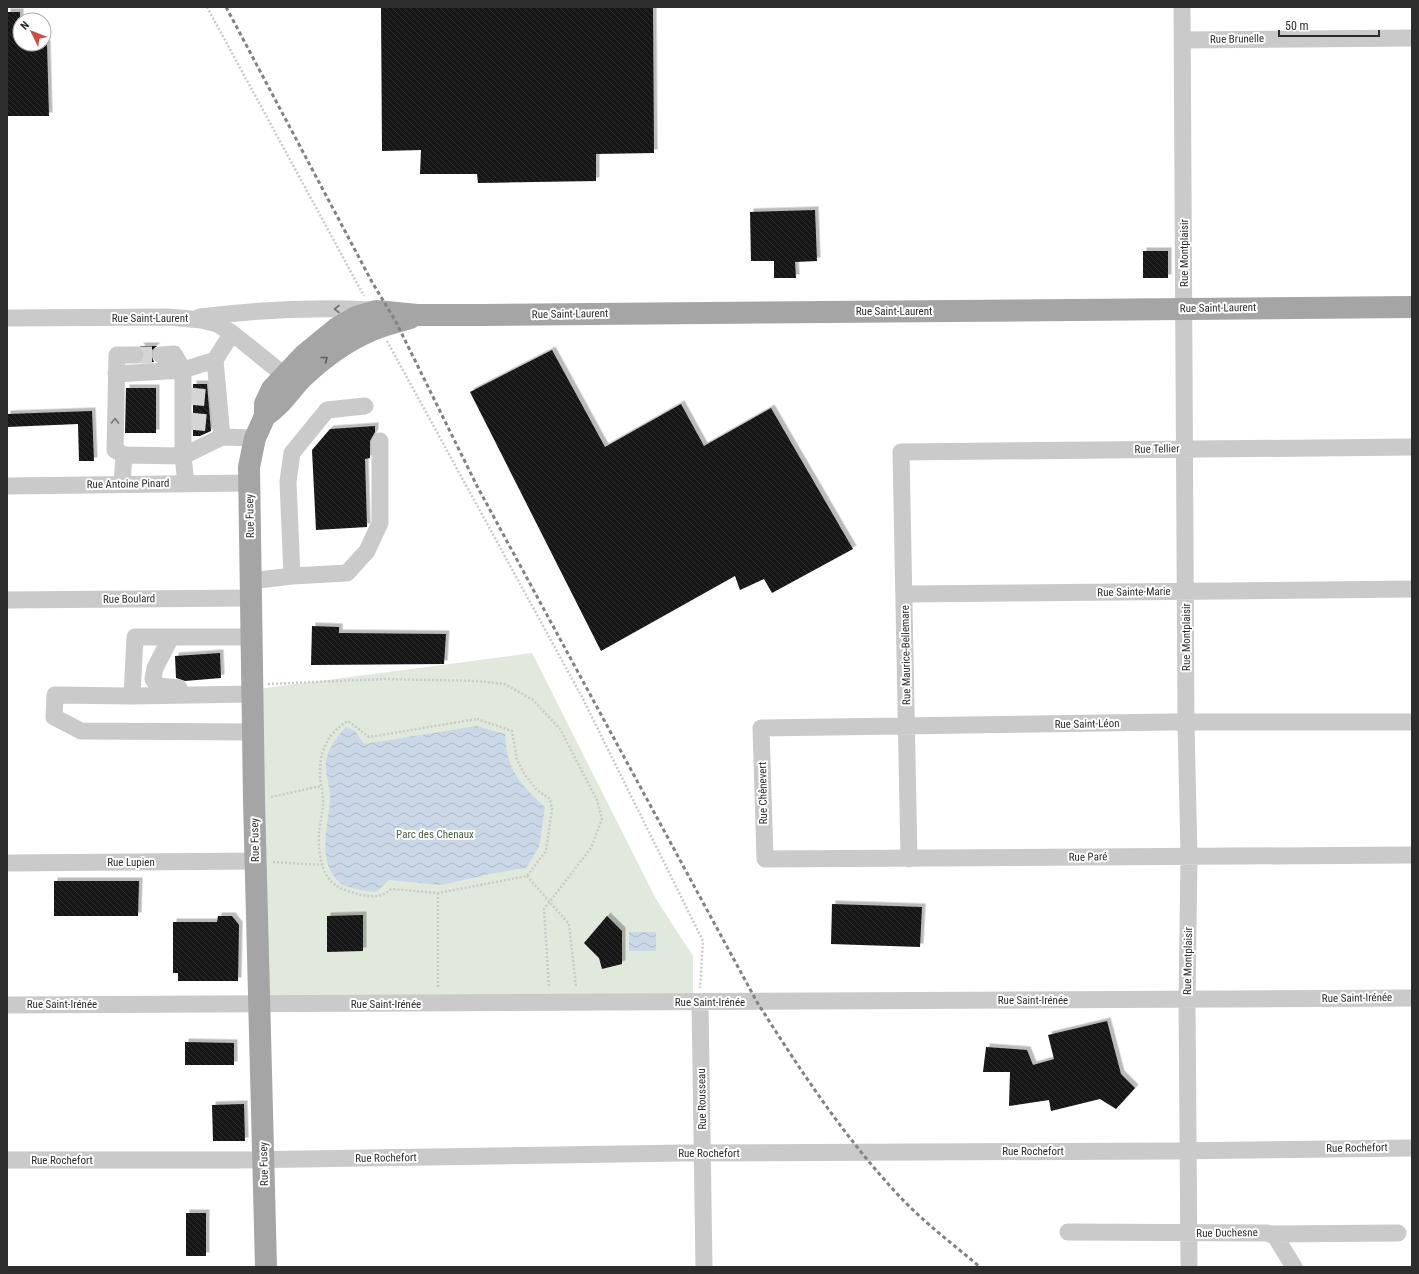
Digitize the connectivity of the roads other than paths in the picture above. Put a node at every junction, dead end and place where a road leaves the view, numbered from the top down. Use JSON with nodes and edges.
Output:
{"nodes":[{"id":1,"x":1182,"y":7,"type":"edge"},
{"id":2,"x":1412,"y":38,"type":"edge"},
{"id":3,"x":1182,"y":40,"type":"junction"},
{"id":4,"x":1412,"y":307,"type":"edge"},
{"id":5,"x":1184,"y":309,"type":"junction"},
{"id":6,"x":376,"y":316,"type":"junction"},
{"id":7,"x":7,"y":318,"type":"edge"},
{"id":8,"x":190,"y":318,"type":"junction"},
{"id":9,"x":232,"y":333,"type":"junction"},
{"id":10,"x":136,"y":355,"type":"tunnel mouth"},
{"id":11,"x":161,"y":355,"type":"tunnel mouth"},
{"id":12,"x":215,"y":360,"type":"junction"},
{"id":13,"x":183,"y":370,"type":"junction"},
{"id":14,"x":116,"y":374,"type":"junction"},
{"id":15,"x":290,"y":380,"type":"junction"},
{"id":16,"x":365,"y":406,"type":"dead end"},
{"id":17,"x":217,"y":428,"type":"junction"},
{"id":18,"x":255,"y":438,"type":"junction"},
{"id":19,"x":380,"y":441,"type":"dead end"},
{"id":20,"x":1412,"y":447,"type":"edge"},
{"id":21,"x":1185,"y":448,"type":"junction"},
{"id":22,"x":902,"y":452,"type":"joint"},
{"id":23,"x":124,"y":455,"type":"junction"},
{"id":24,"x":183,"y":456,"type":"junction"},
{"id":25,"x":249,"y":483,"type":"junction"},
{"id":26,"x":122,"y":484,"type":"junction"},
{"id":27,"x":186,"y":484,"type":"junction"},
{"id":28,"x":7,"y":486,"type":"edge"},
{"id":29,"x":292,"y":576,"type":"junction"},
{"id":30,"x":251,"y":589,"type":"junction"},
{"id":31,"x":1412,"y":590,"type":"edge"},
{"id":32,"x":1186,"y":591,"type":"junction"},
{"id":33,"x":905,"y":594,"type":"junction"},
{"id":34,"x":7,"y":600,"type":"edge"},
{"id":35,"x":252,"y":636,"type":"junction"},
{"id":36,"x":154,"y":637,"type":"junction"},
{"id":37,"x":171,"y":637,"type":"junction"},
{"id":38,"x":154,"y":672,"type":"junction"},
{"id":39,"x":252,"y":689,"type":"junction"},
{"id":40,"x":216,"y":695,"type":"junction"},
{"id":41,"x":132,"y":696,"type":"junction"},
{"id":42,"x":1412,"y":722,"type":"edge"},
{"id":43,"x":1186,"y":723,"type":"junction"},
{"id":44,"x":907,"y":726,"type":"junction"},
{"id":45,"x":761,"y":728,"type":"joint"},
{"id":46,"x":253,"y":732,"type":"junction"},
{"id":47,"x":1412,"y":855,"type":"edge"},
{"id":48,"x":1189,"y":856,"type":"junction"},
{"id":49,"x":764,"y":859,"type":"joint"},
{"id":50,"x":909,"y":859,"type":"junction"},
{"id":51,"x":255,"y":860,"type":"junction"},
{"id":52,"x":7,"y":863,"type":"edge"},
{"id":53,"x":1412,"y":998,"type":"edge"},
{"id":54,"x":1187,"y":1000,"type":"junction"},
{"id":55,"x":700,"y":1002,"type":"junction"},
{"id":56,"x":260,"y":1004,"type":"junction"},
{"id":57,"x":7,"y":1005,"type":"edge"},
{"id":58,"x":1412,"y":1148,"type":"edge"},
{"id":59,"x":1189,"y":1150,"type":"junction"},
{"id":60,"x":703,"y":1153,"type":"junction"},
{"id":61,"x":7,"y":1160,"type":"edge"},
{"id":62,"x":264,"y":1160,"type":"junction"},
{"id":63,"x":1068,"y":1232,"type":"dead end"},
{"id":64,"x":1398,"y":1233,"type":"dead end"},
{"id":65,"x":1189,"y":1234,"type":"junction"},
{"id":66,"x":1271,"y":1234,"type":"junction"},
{"id":67,"x":266,"y":1267,"type":"edge"},
{"id":68,"x":704,"y":1267,"type":"edge"},
{"id":69,"x":1189,"y":1267,"type":"edge"},
{"id":70,"x":1294,"y":1267,"type":"edge"}],
"edges":[{"from":1,"to":3,"type":"street","name":"Rue Montplaisir"},
{"from":2,"to":3,"type":"street","name":"Rue Brunelle"},
{"from":3,"to":5,"type":"street","name":"Rue Montplaisir"},
{"from":4,"to":5,"type":"main road","name":"Rue Saint-Laurent"},
{"from":5,"to":6,"type":"main road","name":"Rue Saint-Laurent"},
{"from":5,"to":21,"type":"street","name":"Rue Montplaisir"},
{"from":6,"to":8,"type":"street","one_way":true},
{"from":6,"to":15,"type":"main road","name":"Rue Fusey"},
{"from":7,"to":8,"type":"street","name":"Rue Saint-Laurent"},
{"from":8,"to":9,"type":"street","name":"Rue Saint-Laurent"},
{"from":9,"to":12,"type":"street"},
{"from":9,"to":15,"type":"street","name":"Rue Saint-Laurent"},
{"from":10,"to":14,"type":"street"},
{"from":11,"to":13,"type":"street"},
{"from":12,"to":13,"type":"street"},
{"from":12,"to":17,"type":"street"},
{"from":13,"to":14,"type":"street"},
{"from":13,"to":24,"type":"street"},
{"from":23,"to":14,"type":"street","one_way":true},
{"from":15,"to":18,"type":"main road","name":"Rue Fusey"},
{"from":16,"to":29,"type":"street"},
{"from":17,"to":18,"type":"street"},
{"from":17,"to":24,"type":"street"},
{"from":18,"to":25,"type":"main road","name":"Rue Fusey"},
{"from":19,"to":29,"type":"street","name":"Rue Boulard"},
{"from":20,"to":21,"type":"street","name":"Rue Tellier"},
{"from":21,"to":22,"type":"street","name":"Rue Tellier"},
{"from":21,"to":32,"type":"street","name":"Rue Montplaisir"},
{"from":22,"to":33,"type":"street","name":"Rue Maurice-Bellemare"},
{"from":23,"to":24,"type":"street"},
{"from":23,"to":26,"type":"street"},
{"from":24,"to":27,"type":"street"},
{"from":25,"to":27,"type":"street","name":"Rue Antoine Pinard"},
{"from":25,"to":30,"type":"main road","name":"Rue Fusey"},
{"from":26,"to":27,"type":"street","name":"Rue Antoine Pinard"},
{"from":26,"to":28,"type":"street","name":"Rue Antoine Pinard"},
{"from":29,"to":30,"type":"street","name":"Rue Boulard"},
{"from":30,"to":34,"type":"street","name":"Rue Boulard"},
{"from":30,"to":35,"type":"main road","name":"Rue Fusey"},
{"from":31,"to":32,"type":"street","name":"Rue Sainte-Marie"},
{"from":32,"to":33,"type":"street","name":"Rue Sainte-Marie"},
{"from":32,"to":43,"type":"street","name":"Rue Montplaisir"},
{"from":33,"to":44,"type":"street","name":"Rue Maurice-Bellemare"},
{"from":35,"to":37,"type":"street"},
{"from":35,"to":39,"type":"main road","name":"Rue Fusey"},
{"from":36,"to":37,"type":"street"},
{"from":36,"to":38,"type":"street"},
{"from":36,"to":41,"type":"street"},
{"from":37,"to":38,"type":"street"},
{"from":38,"to":40,"type":"street"},
{"from":39,"to":40,"type":"street"},
{"from":39,"to":46,"type":"main road","name":"Rue Fusey"},
{"from":40,"to":41,"type":"street"},
{"from":41,"to":46,"type":"street"},
{"from":42,"to":43,"type":"street","name":"Rue Saint-Léon"},
{"from":43,"to":44,"type":"street","name":"Rue Saint-Léon"},
{"from":43,"to":48,"type":"street","name":"Rue Montplaisir"},
{"from":44,"to":45,"type":"street","name":"Rue Saint-Léon"},
{"from":44,"to":50,"type":"street","name":"Rue Maurice-Bellemare"},
{"from":45,"to":49,"type":"street","name":"Rue Chênevert"},
{"from":46,"to":51,"type":"main road","name":"Rue Fusey"},
{"from":47,"to":48,"type":"street","name":"Rue Paré"},
{"from":48,"to":50,"type":"street","name":"Rue Paré"},
{"from":48,"to":54,"type":"street","name":"Rue Montplaisir"},
{"from":49,"to":50,"type":"street","name":"Rue Paré"},
{"from":51,"to":52,"type":"street","name":"Rue Lupien"},
{"from":51,"to":56,"type":"main road","name":"Rue Fusey"},
{"from":53,"to":54,"type":"street","name":"Rue Saint-Irénée"},
{"from":54,"to":55,"type":"street","name":"Rue Saint-Irénée"},
{"from":54,"to":59,"type":"street","name":"Rue Montplaisir"},
{"from":55,"to":56,"type":"street","name":"Rue Saint-Irénée"},
{"from":55,"to":60,"type":"street","name":"Rue Rousseau"},
{"from":56,"to":57,"type":"street","name":"Rue Saint-Irénée"},
{"from":56,"to":62,"type":"main road","name":"Rue Fusey"},
{"from":58,"to":59,"type":"street","name":"Rue Rochefort"},
{"from":59,"to":60,"type":"street","name":"Rue Rochefort"},
{"from":59,"to":65,"type":"street","name":"Rue Montplaisir"},
{"from":60,"to":62,"type":"street","name":"Rue Rochefort"},
{"from":60,"to":68,"type":"street","name":"Rue Rousseau"},
{"from":61,"to":62,"type":"street","name":"Rue Rochefort"},
{"from":62,"to":67,"type":"main road","name":"Rue Fusey"},
{"from":63,"to":65,"type":"street","name":"Rue Duchesne"},
{"from":64,"to":66,"type":"street"},
{"from":65,"to":66,"type":"street","name":"Rue Duchesne"},
{"from":65,"to":69,"type":"street","name":"Rue Montplaisir"},
{"from":66,"to":70,"type":"street","name":"Rue Duchesne"}]}
